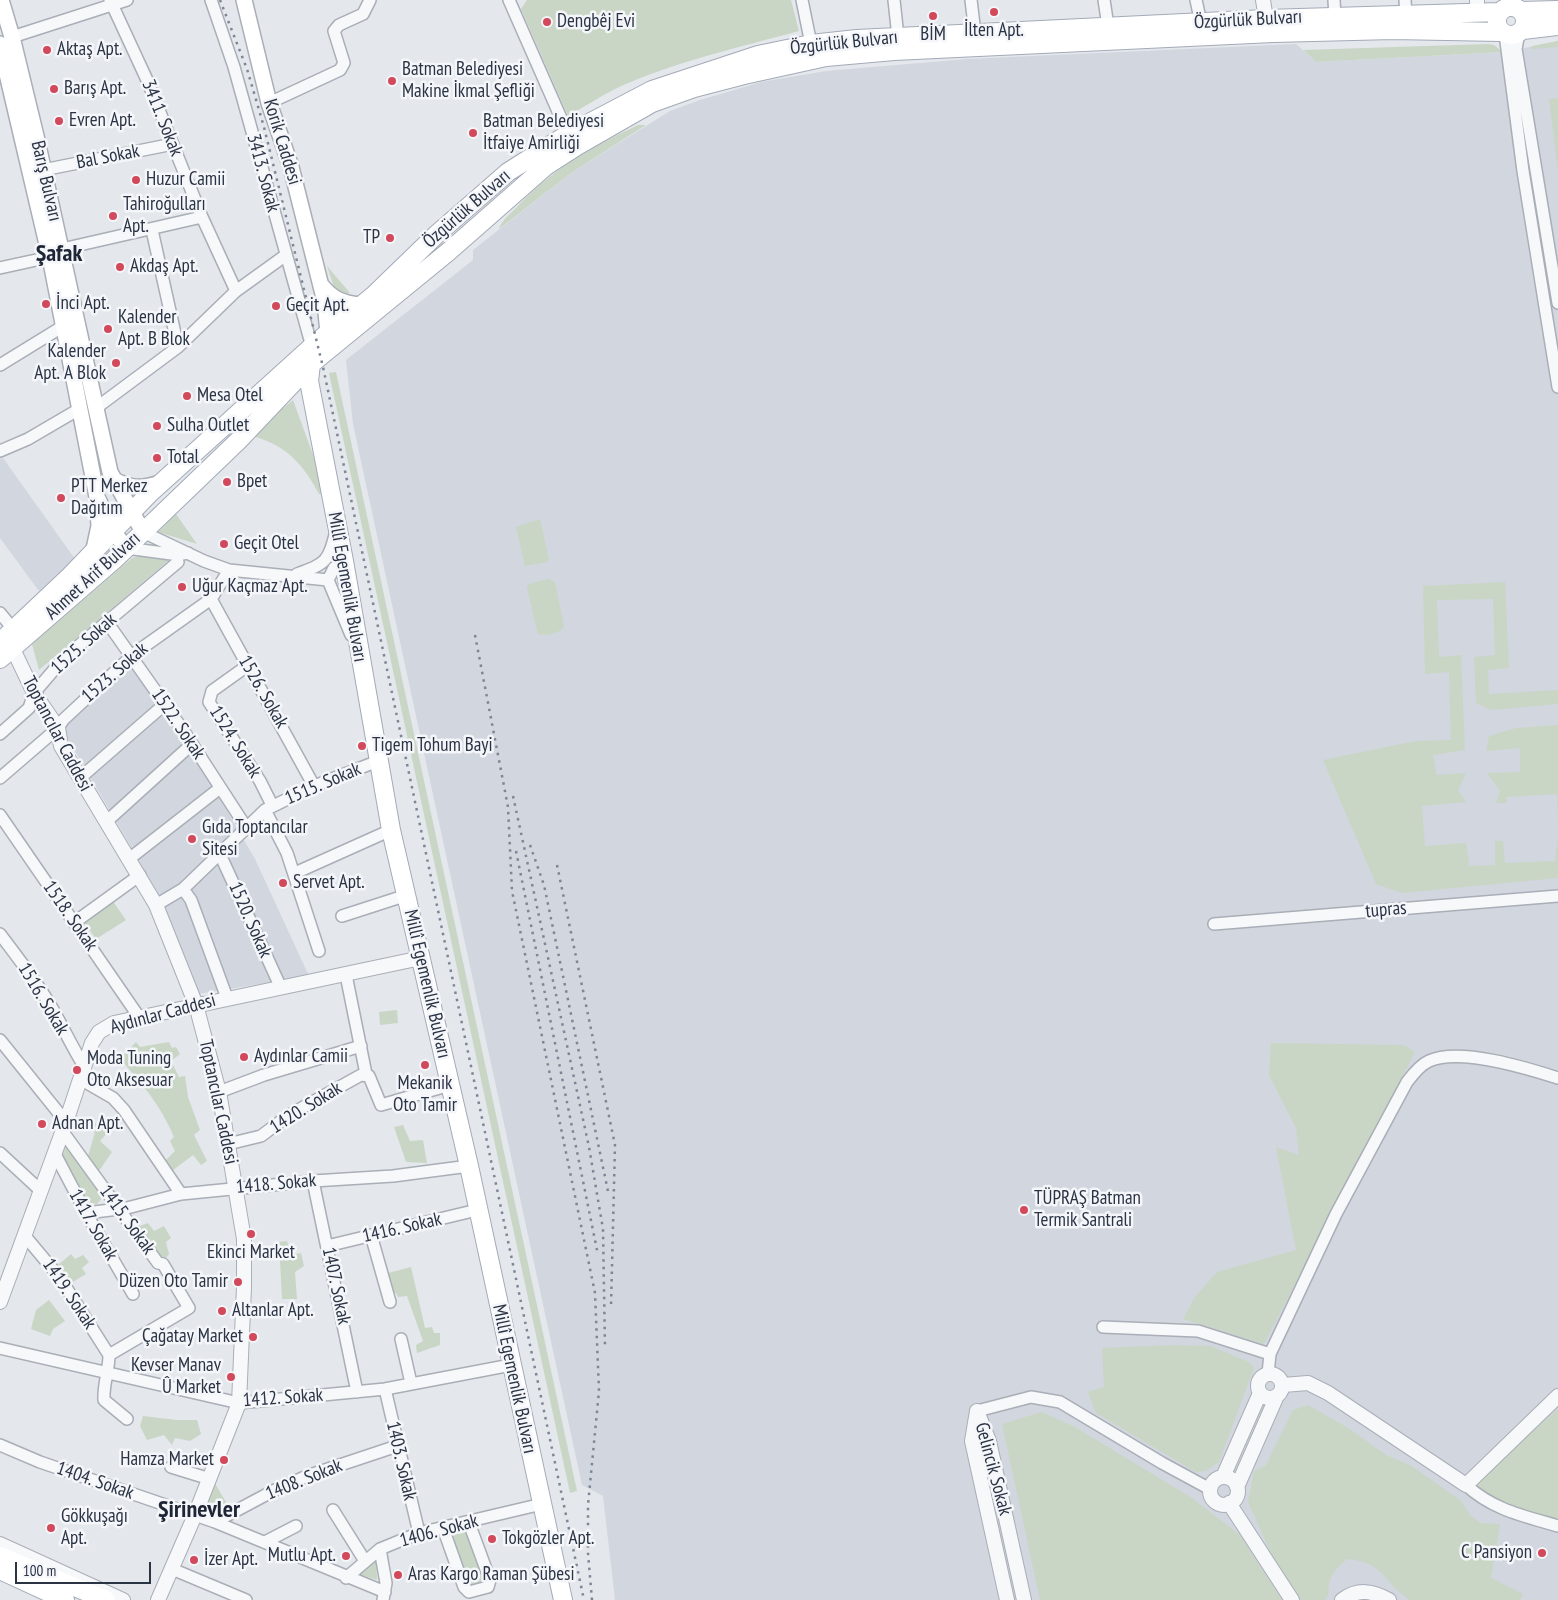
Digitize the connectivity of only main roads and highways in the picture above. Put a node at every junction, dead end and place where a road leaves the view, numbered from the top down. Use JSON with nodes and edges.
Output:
{"nodes":[{"id":1,"x":1,"y":0,"type":"edge"},
{"id":2,"x":244,"y":0,"type":"edge"},
{"id":3,"x":1405,"y":7,"type":"edge"},
{"id":4,"x":1477,"y":7,"type":"edge"},
{"id":5,"x":1334,"y":8,"type":"edge"},
{"id":6,"x":1558,"y":10,"type":"edge"},
{"id":7,"x":1521,"y":11,"type":"junction"},
{"id":8,"x":1500,"y":12,"type":"junction"},
{"id":9,"x":1558,"y":26,"type":"edge"},
{"id":10,"x":1512,"y":32,"type":"junction"},
{"id":11,"x":6,"y":41,"type":"edge"},
{"id":12,"x":469,"y":206,"type":"junction"},
{"id":13,"x":481,"y":224,"type":"junction"},
{"id":14,"x":56,"y":253,"type":"junction"},
{"id":15,"x":320,"y":284,"type":"junction"},
{"id":16,"x":360,"y":305,"type":"junction"},
{"id":17,"x":328,"y":333,"type":"junction"},
{"id":18,"x":311,"y":364,"type":"junction"},
{"id":19,"x":291,"y":367,"type":"joint"},
{"id":20,"x":268,"y":387,"type":"junction"},
{"id":21,"x":288,"y":387,"type":"junction"},
{"id":22,"x":88,"y":408,"type":"junction"},
{"id":23,"x":315,"y":412,"type":"junction"},
{"id":24,"x":114,"y":480,"type":"junction"},
{"id":25,"x":162,"y":482,"type":"junction"},
{"id":26,"x":98,"y":497,"type":"junction"},
{"id":27,"x":132,"y":514,"type":"junction"},
{"id":28,"x":113,"y":530,"type":"junction"},
{"id":29,"x":143,"y":532,"type":"junction"},
{"id":30,"x":126,"y":548,"type":"junction"},
{"id":31,"x":94,"y":549,"type":"junction"},
{"id":32,"x":7,"y":644,"type":"edge"},
{"id":33,"x":0,"y":1556,"type":"edge"},
{"id":34,"x":0,"y":1570,"type":"edge"},
{"id":35,"x":64,"y":1600,"type":"edge"},
{"id":36,"x":106,"y":1600,"type":"edge"},
{"id":37,"x":563,"y":1600,"type":"edge"}],
"edges":[{"from":1,"to":11,"type":"main road","name":"Barış Bulvarı"},
{"from":2,"to":15,"type":"main road","name":"Korik Caddesi"},
{"from":3,"to":4,"type":"main road","name":"Özgürlük Bulvarı"},
{"from":3,"to":5,"type":"main road","name":"Özgürlük Bulvarı"},
{"from":4,"to":8,"type":"main road","name":"Özgürlük Bulvarı"},
{"from":5,"to":12,"type":"main road","name":"Özgürlük Bulvarı"},
{"from":6,"to":7,"type":"main road"},
{"from":7,"to":8,"type":"main road"},
{"from":7,"to":10,"type":"main road"},
{"from":8,"to":10,"type":"main road"},
{"from":9,"to":10,"type":"main road","name":"Özgürlük Bulvarı"},
{"from":10,"to":13,"type":"main road","name":"Özgürlük Bulvarı"},
{"from":11,"to":14,"type":"main road","name":"Barış Bulvarı"},
{"from":11,"to":14,"type":"main road","name":"Barış Bulvarı"},
{"from":12,"to":13,"type":"main road"},
{"from":12,"to":16,"type":"main road","name":"Özgürlük Bulvarı"},
{"from":13,"to":18,"type":"main road","name":"Özgürlük Bulvarı"},
{"from":14,"to":22,"type":"main road","name":"Barış Bulvarı"},
{"from":14,"to":22,"type":"main road","name":"Barış Bulvarı"},
{"from":15,"to":16,"type":"main road"},
{"from":15,"to":17,"type":"main road","name":"Korik Caddesi"},
{"from":16,"to":17,"type":"main road","name":"Özgürlük Bulvarı"},
{"from":17,"to":19,"type":"main road","name":"Özgürlük Bulvarı"},
{"from":18,"to":21,"type":"main road","name":"Ahmet Arif Bulvarı"},
{"from":18,"to":23,"type":"main road","name":"Millî Egemenlik Bulvarı"},
{"from":19,"to":20,"type":"main road","name":"Ahmet Arif Bulvarı"},
{"from":20,"to":21,"type":"main road"},
{"from":20,"to":25,"type":"main road","name":"Ahmet Arif Bulvarı"},
{"from":21,"to":23,"type":"main road"},
{"from":21,"to":29,"type":"main road","name":"Ahmet Arif Bulvarı"},
{"from":22,"to":24,"type":"main road","name":"Barış Bulvarı"},
{"from":22,"to":26,"type":"main road","name":"Barış Bulvarı"},
{"from":23,"to":37,"type":"main road","name":"Millî Egemenlik Bulvarı"},
{"from":24,"to":25,"type":"main road"},
{"from":24,"to":27,"type":"main road","name":"Barış Bulvarı"},
{"from":25,"to":27,"type":"main road","name":"Ahmet Arif Bulvarı"},
{"from":26,"to":28,"type":"main road","name":"Barış Bulvarı"},
{"from":26,"to":31,"type":"main road"},
{"from":27,"to":28,"type":"main road","name":"Ahmet Arif Bulvarı"},
{"from":27,"to":29,"type":"main road","name":"Barış Bulvarı"},
{"from":28,"to":30,"type":"main road","name":"Barış Bulvarı"},
{"from":28,"to":31,"type":"main road","name":"Ahmet Arif Bulvarı"},
{"from":29,"to":30,"type":"main road","name":"Ahmet Arif Bulvarı"},
{"from":30,"to":32,"type":"main road","name":"Ahmet Arif Bulvarı"},
{"from":31,"to":32,"type":"main road","name":"Ahmet Arif Bulvarı"},
{"from":33,"to":36,"type":"main road"},
{"from":34,"to":35,"type":"main road"}]}
